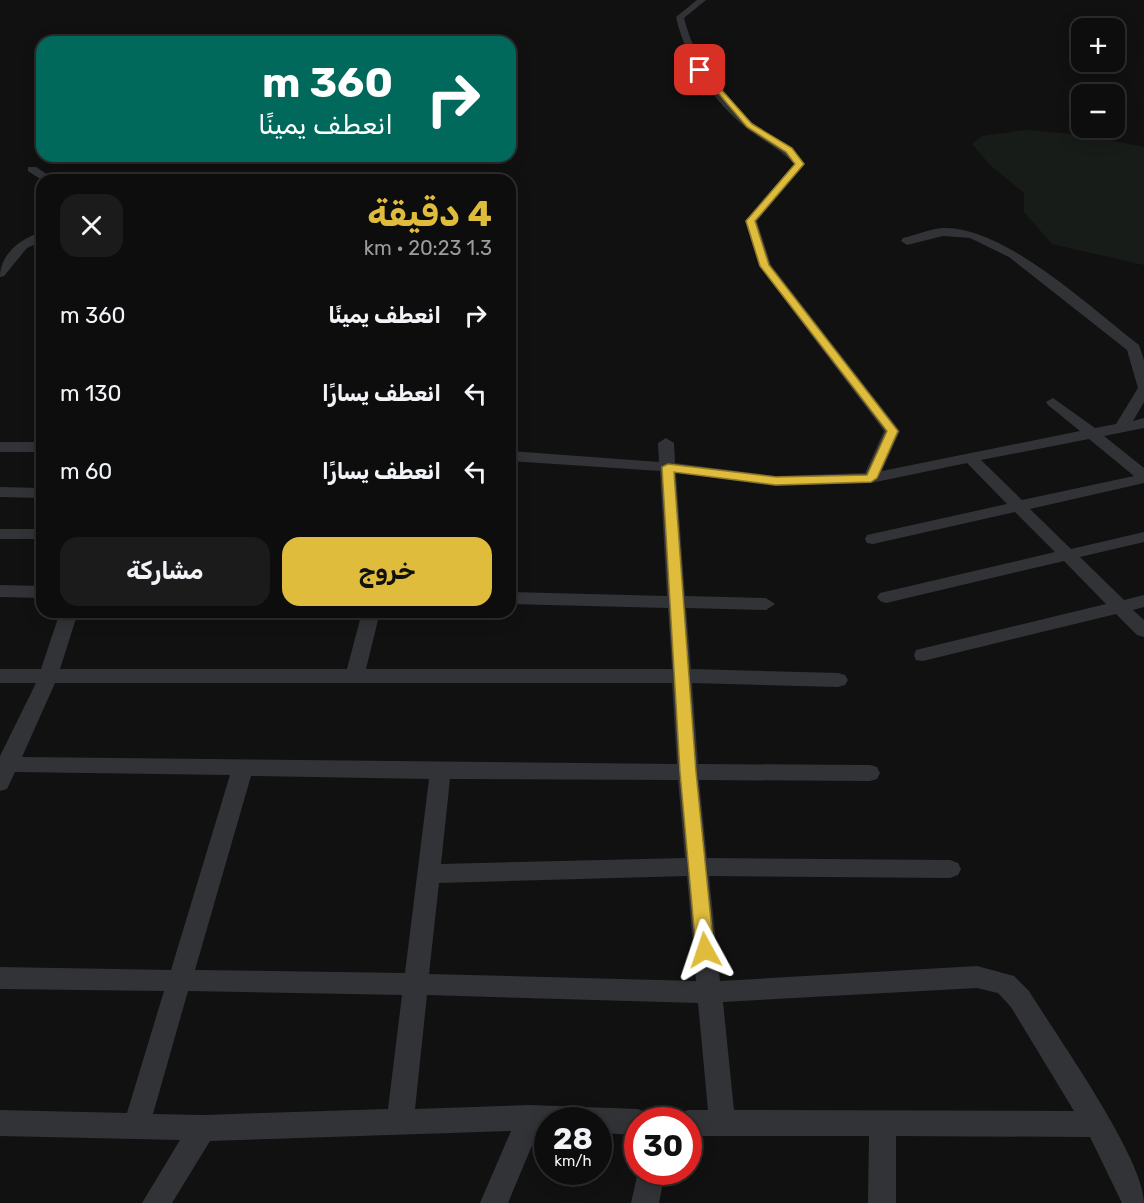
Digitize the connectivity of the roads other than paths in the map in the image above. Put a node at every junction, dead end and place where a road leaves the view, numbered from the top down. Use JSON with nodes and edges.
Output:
{"nodes":[{"id":1,"x":702,"y":0,"type":"edge"},
{"id":2,"x":32,"y":169,"type":"dead end"},
{"id":3,"x":40,"y":174,"type":"edge"},
{"id":4,"x":36,"y":239,"type":"edge"},
{"id":5,"x":907,"y":241,"type":"dead end"},
{"id":6,"x":0,"y":273,"type":"edge"},
{"id":7,"x":1144,"y":385,"type":"edge"},
{"id":8,"x":1053,"y":402,"type":"dead end"},
{"id":9,"x":1144,"y":423,"type":"edge"},
{"id":10,"x":1122,"y":426,"type":"junction"},
{"id":11,"x":1091,"y":432,"type":"junction"},
{"id":12,"x":666,"y":443,"type":"dead end"},
{"id":13,"x":0,"y":447,"type":"edge"},
{"id":14,"x":36,"y":447,"type":"edge"},
{"id":15,"x":516,"y":456,"type":"edge"},
{"id":16,"x":970,"y":458,"type":"junction"},
{"id":17,"x":668,"y":467,"type":"junction"},
{"id":18,"x":1144,"y":477,"type":"edge"},
{"id":19,"x":871,"y":478,"type":"junction"},
{"id":20,"x":0,"y":492,"type":"edge"},
{"id":21,"x":36,"y":493,"type":"edge"},
{"id":22,"x":1017,"y":505,"type":"junction"},
{"id":23,"x":0,"y":534,"type":"edge"},
{"id":24,"x":36,"y":534,"type":"edge"},
{"id":25,"x":1144,"y":537,"type":"edge"},
{"id":26,"x":873,"y":539,"type":"dead end"},
{"id":27,"x":1068,"y":556,"type":"junction"},
{"id":28,"x":0,"y":591,"type":"edge"},
{"id":29,"x":36,"y":592,"type":"edge"},
{"id":30,"x":886,"y":597,"type":"dead end"},
{"id":31,"x":516,"y":598,"type":"edge"},
{"id":32,"x":1144,"y":601,"type":"edge"},
{"id":33,"x":677,"y":602,"type":"junction"},
{"id":34,"x":766,"y":604,"type":"dead end"},
{"id":35,"x":1120,"y":607,"type":"junction"},
{"id":36,"x":67,"y":618,"type":"edge"},
{"id":37,"x":370,"y":618,"type":"edge"},
{"id":38,"x":1144,"y":631,"type":"edge"},
{"id":39,"x":924,"y":655,"type":"dead end"},
{"id":40,"x":0,"y":675,"type":"edge"},
{"id":41,"x":355,"y":676,"type":"junction"},
{"id":42,"x":682,"y":676,"type":"junction"},
{"id":43,"x":48,"y":677,"type":"junction"},
{"id":44,"x":838,"y":680,"type":"dead end"},
{"id":45,"x":5,"y":764,"type":"edge"},
{"id":46,"x":243,"y":768,"type":"junction"},
{"id":47,"x":440,"y":771,"type":"junction"},
{"id":48,"x":688,"y":772,"type":"junction"},
{"id":49,"x":870,"y":773,"type":"dead end"},
{"id":50,"x":0,"y":783,"type":"edge"},
{"id":51,"x":697,"y":867,"type":"junction"},
{"id":52,"x":950,"y":869,"type":"dead end"},
{"id":53,"x":428,"y":874,"type":"junction"},
{"id":54,"x":0,"y":978,"type":"edge"},
{"id":55,"x":180,"y":981,"type":"junction"},
{"id":56,"x":416,"y":984,"type":"junction"},
{"id":57,"x":710,"y":992,"type":"junction"},
{"id":58,"x":530,"y":1118,"type":"junction"},
{"id":59,"x":624,"y":1121,"type":"edge"},
{"id":60,"x":400,"y":1122,"type":"junction"},
{"id":61,"x":0,"y":1123,"type":"edge"},
{"id":62,"x":702,"y":1123,"type":"edge"},
{"id":63,"x":722,"y":1123,"type":"junction"},
{"id":64,"x":1097,"y":1124,"type":"junction"},
{"id":65,"x":883,"y":1125,"type":"junction"},
{"id":66,"x":136,"y":1126,"type":"junction"},
{"id":67,"x":203,"y":1128,"type":"junction"},
{"id":68,"x":649,"y":1185,"type":"edge"},
{"id":69,"x":156,"y":1203,"type":"edge"},
{"id":70,"x":494,"y":1203,"type":"edge"},
{"id":71,"x":645,"y":1203,"type":"edge"},
{"id":72,"x":882,"y":1203,"type":"edge"},
{"id":73,"x":1137,"y":1203,"type":"edge"}],
"edges":[{"from":1,"to":19,"type":"street"},
{"from":2,"to":3,"type":"street"},
{"from":4,"to":6,"type":"street"},
{"from":5,"to":7,"type":"street"},
{"from":7,"to":10,"type":"street"},
{"from":8,"to":11,"type":"street"},
{"from":9,"to":10,"type":"street"},
{"from":10,"to":11,"type":"street"},
{"from":11,"to":16,"type":"street"},
{"from":11,"to":18,"type":"street"},
{"from":12,"to":17,"type":"street"},
{"from":13,"to":14,"type":"street"},
{"from":15,"to":17,"type":"street"},
{"from":16,"to":19,"type":"street"},
{"from":16,"to":22,"type":"street"},
{"from":17,"to":19,"type":"street"},
{"from":17,"to":33,"type":"street"},
{"from":18,"to":22,"type":"street"},
{"from":20,"to":21,"type":"street"},
{"from":22,"to":26,"type":"street"},
{"from":22,"to":27,"type":"street"},
{"from":23,"to":24,"type":"street"},
{"from":25,"to":27,"type":"street"},
{"from":27,"to":30,"type":"street"},
{"from":27,"to":35,"type":"street"},
{"from":28,"to":29,"type":"street"},
{"from":31,"to":33,"type":"street"},
{"from":32,"to":35,"type":"street"},
{"from":33,"to":34,"type":"street"},
{"from":33,"to":42,"type":"street"},
{"from":35,"to":38,"type":"street"},
{"from":35,"to":39,"type":"street"},
{"from":36,"to":43,"type":"street"},
{"from":37,"to":41,"type":"street"},
{"from":40,"to":43,"type":"street"},
{"from":41,"to":42,"type":"street"},
{"from":41,"to":43,"type":"street"},
{"from":42,"to":44,"type":"street"},
{"from":42,"to":48,"type":"street"},
{"from":43,"to":45,"type":"street"},
{"from":45,"to":46,"type":"street"},
{"from":45,"to":50,"type":"street"},
{"from":46,"to":47,"type":"street"},
{"from":46,"to":55,"type":"street"},
{"from":47,"to":48,"type":"street"},
{"from":47,"to":53,"type":"street"},
{"from":48,"to":49,"type":"street"},
{"from":48,"to":51,"type":"street"},
{"from":51,"to":52,"type":"street"},
{"from":51,"to":53,"type":"street"},
{"from":51,"to":57,"type":"street"},
{"from":53,"to":56,"type":"street"},
{"from":54,"to":55,"type":"street"},
{"from":55,"to":56,"type":"street"},
{"from":55,"to":66,"type":"street"},
{"from":56,"to":57,"type":"street"},
{"from":56,"to":60,"type":"street"},
{"from":57,"to":63,"type":"street"},
{"from":57,"to":64,"type":"street"},
{"from":58,"to":59,"type":"street"},
{"from":58,"to":60,"type":"street"},
{"from":58,"to":70,"type":"street"},
{"from":60,"to":67,"type":"street"},
{"from":61,"to":66,"type":"street"},
{"from":62,"to":63,"type":"street"},
{"from":63,"to":65,"type":"street"},
{"from":64,"to":65,"type":"street"},
{"from":64,"to":73,"type":"street"},
{"from":65,"to":72,"type":"street"},
{"from":66,"to":67,"type":"street"},
{"from":67,"to":69,"type":"street"},
{"from":68,"to":71,"type":"street"}]}
